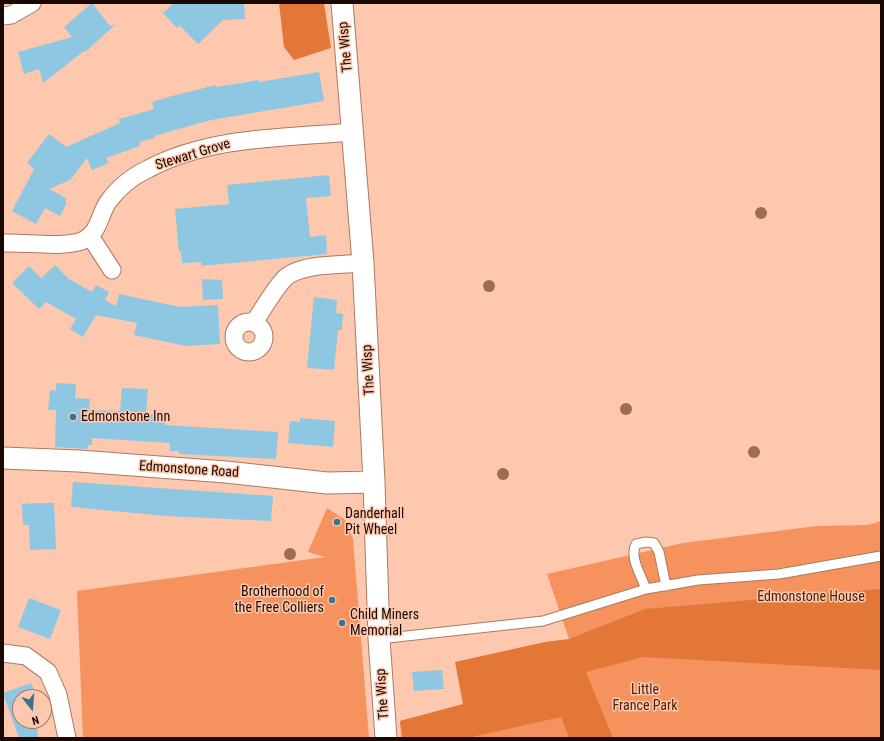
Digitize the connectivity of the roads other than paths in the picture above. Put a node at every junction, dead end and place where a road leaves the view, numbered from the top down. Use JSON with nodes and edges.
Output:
{"nodes":[{"id":1,"x":32,"y":3,"type":"edge"},
{"id":2,"x":342,"y":3,"type":"edge"},
{"id":3,"x":3,"y":16,"type":"edge"},
{"id":4,"x":353,"y":132,"type":"junction"},
{"id":5,"x":90,"y":236,"type":"junction"},
{"id":6,"x":3,"y":243,"type":"edge"},
{"id":7,"x":363,"y":263,"type":"junction"},
{"id":8,"x":112,"y":270,"type":"dead end"},
{"id":9,"x":254,"y":322,"type":"dead end"},
{"id":10,"x":3,"y":458,"type":"edge"},
{"id":11,"x":374,"y":482,"type":"junction"},
{"id":12,"x":881,"y":556,"type":"edge"},
{"id":13,"x":666,"y":586,"type":"junction"},
{"id":14,"x":646,"y":588,"type":"junction"},
{"id":15,"x":379,"y":639,"type":"junction"},
{"id":16,"x":3,"y":654,"type":"edge"},
{"id":17,"x":67,"y":738,"type":"edge"},
{"id":18,"x":386,"y":738,"type":"edge"}],
"edges":[{"from":1,"to":3,"type":"street"},
{"from":2,"to":4,"type":"street","name":"The Wisp"},
{"from":4,"to":5,"type":"street","name":"Stewart Grove"},
{"from":4,"to":7,"type":"street","name":"The Wisp"},
{"from":5,"to":6,"type":"street"},
{"from":5,"to":8,"type":"street"},
{"from":7,"to":9,"type":"street"},
{"from":7,"to":11,"type":"street","name":"The Wisp"},
{"from":10,"to":11,"type":"street","name":"Edmonstone Road"},
{"from":11,"to":15,"type":"street","name":"The Wisp"},
{"from":12,"to":13,"type":"lane"},
{"from":13,"to":14,"type":"lane"},
{"from":13,"to":14,"type":"lane"},
{"from":14,"to":15,"type":"lane"},
{"from":15,"to":18,"type":"street","name":"The Wisp"},
{"from":16,"to":17,"type":"street"}]}
